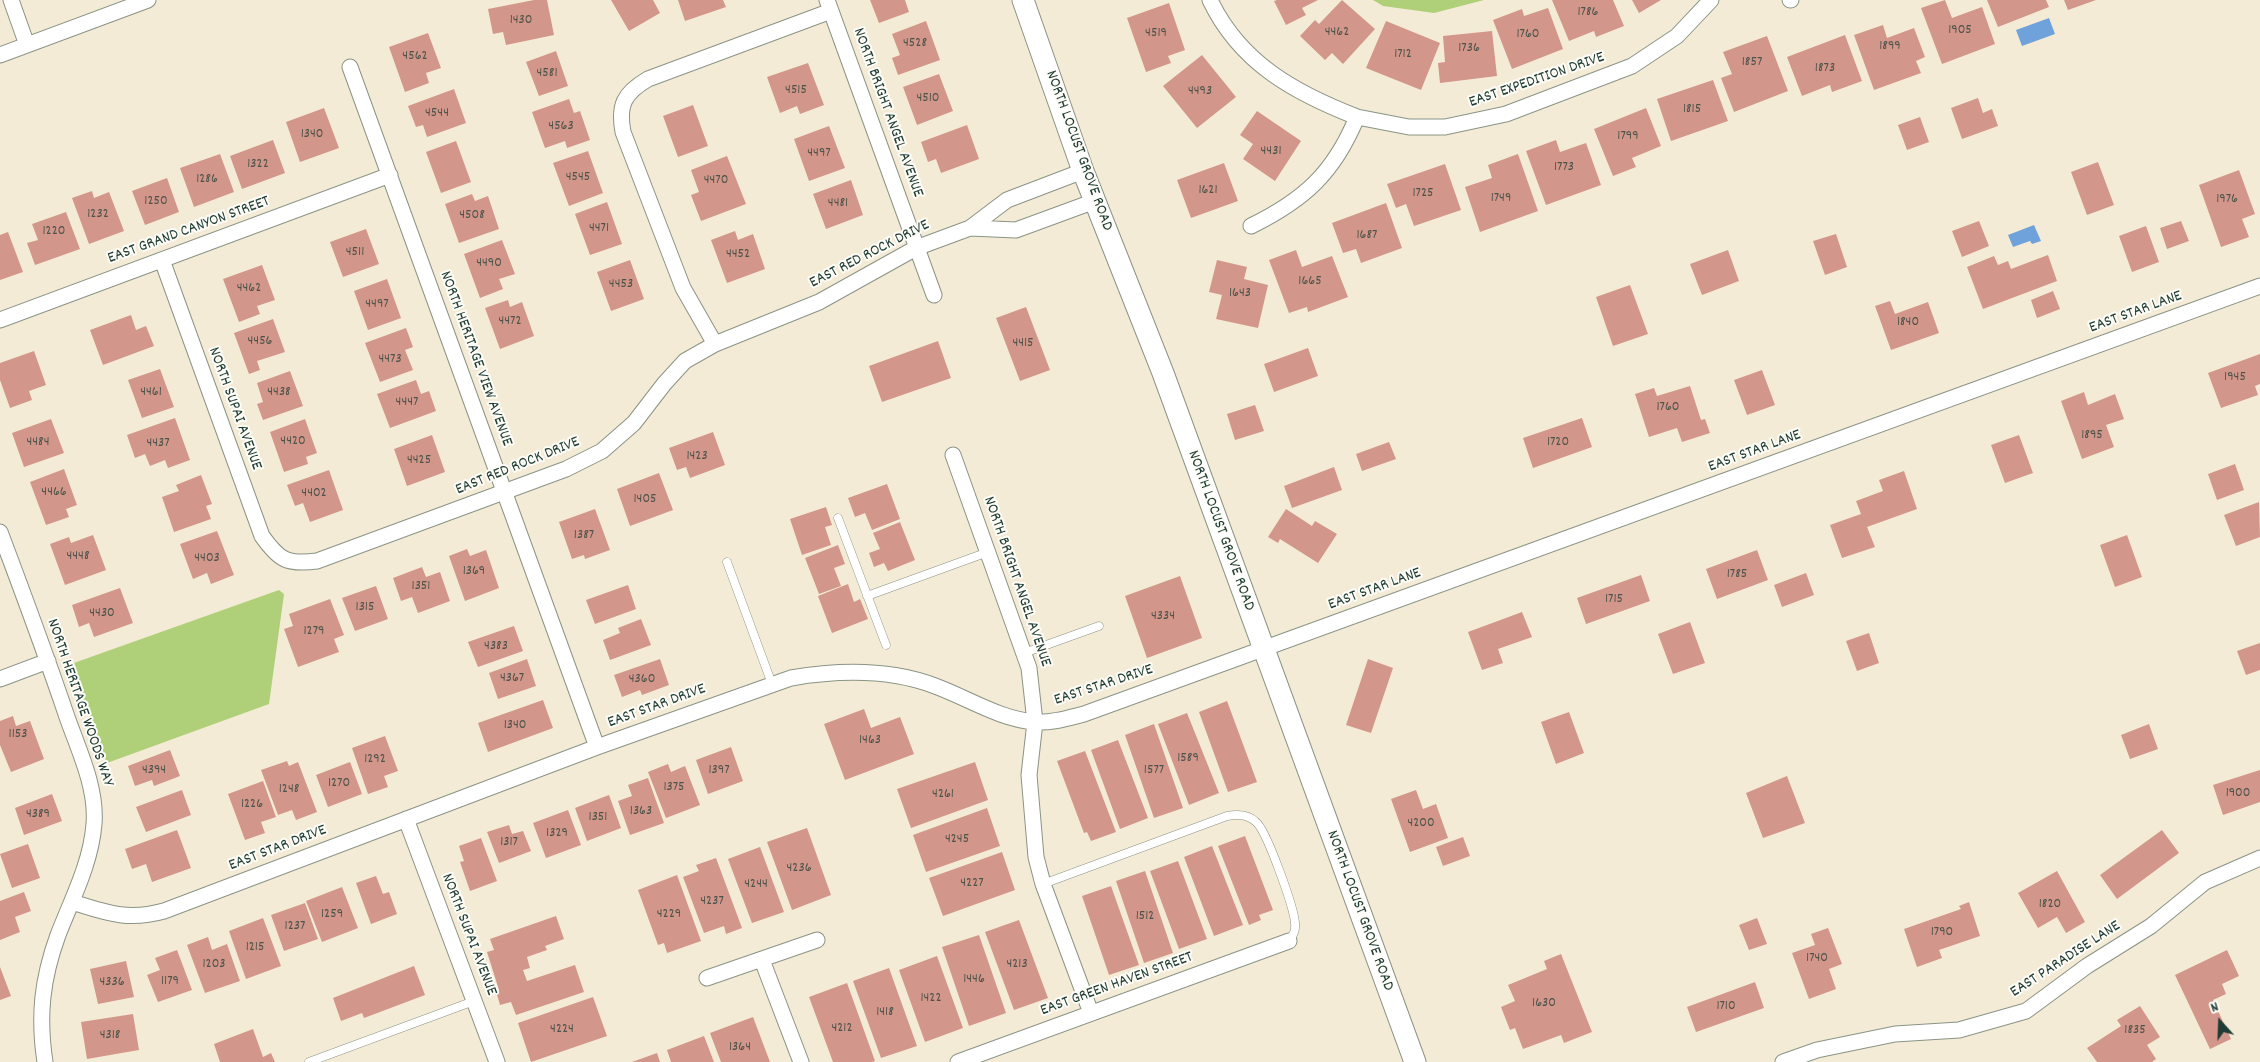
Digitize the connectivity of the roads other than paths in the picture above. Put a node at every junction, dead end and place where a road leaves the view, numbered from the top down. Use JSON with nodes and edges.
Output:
{"nodes":[{"id":1,"x":11,"y":0,"type":"edge"},
{"id":2,"x":148,"y":0,"type":"edge"},
{"id":3,"x":1023,"y":0,"type":"edge"},
{"id":4,"x":1210,"y":0,"type":"edge"},
{"id":5,"x":1711,"y":0,"type":"edge"},
{"id":6,"x":829,"y":5,"type":"edge"},
{"id":7,"x":28,"y":45,"type":"junction"},
{"id":8,"x":0,"y":55,"type":"edge"},
{"id":9,"x":350,"y":67,"type":"dead end"},
{"id":10,"x":1357,"y":117,"type":"junction"},
{"id":11,"x":1083,"y":171,"type":"junction"},
{"id":12,"x":390,"y":175,"type":"junction"},
{"id":13,"x":1095,"y":201,"type":"junction"},
{"id":14,"x":1251,"y":226,"type":"dead end"},
{"id":15,"x":970,"y":228,"type":"junction"},
{"id":16,"x":916,"y":248,"type":"junction"},
{"id":17,"x":162,"y":260,"type":"junction"},
{"id":18,"x":2260,"y":286,"type":"edge"},
{"id":19,"x":934,"y":295,"type":"dead end"},
{"id":20,"x":0,"y":320,"type":"edge"},
{"id":21,"x":715,"y":344,"type":"junction"},
{"id":22,"x":953,"y":455,"type":"dead end"},
{"id":23,"x":505,"y":493,"type":"junction"},
{"id":24,"x":838,"y":518,"type":"dead end"},
{"id":25,"x":0,"y":532,"type":"edge"},
{"id":26,"x":988,"y":552,"type":"junction"},
{"id":27,"x":287,"y":562,"type":"joint"},
{"id":28,"x":728,"y":562,"type":"dead end"},
{"id":29,"x":868,"y":596,"type":"junction"},
{"id":30,"x":1099,"y":626,"type":"dead end"},
{"id":31,"x":886,"y":645,"type":"dead end"},
{"id":32,"x":1263,"y":650,"type":"junction"},
{"id":33,"x":1024,"y":653,"type":"junction"},
{"id":34,"x":48,"y":661,"type":"junction"},
{"id":35,"x":0,"y":679,"type":"edge"},
{"id":36,"x":772,"y":684,"type":"junction"},
{"id":37,"x":1035,"y":722,"type":"junction"},
{"id":38,"x":598,"y":747,"type":"junction"},
{"id":39,"x":406,"y":820,"type":"junction"},
{"id":40,"x":2260,"y":858,"type":"edge"},
{"id":41,"x":1044,"y":884,"type":"junction"},
{"id":42,"x":72,"y":902,"type":"junction"},
{"id":43,"x":817,"y":940,"type":"dead end"},
{"id":44,"x":1289,"y":941,"type":"joint"},
{"id":45,"x":762,"y":960,"type":"junction"},
{"id":46,"x":708,"y":978,"type":"dead end"},
{"id":47,"x":474,"y":1001,"type":"junction"},
{"id":48,"x":1091,"y":1013,"type":"junction"},
{"id":49,"x":44,"y":1062,"type":"edge"},
{"id":50,"x":309,"y":1062,"type":"edge"},
{"id":51,"x":497,"y":1062,"type":"edge"},
{"id":52,"x":801,"y":1062,"type":"edge"},
{"id":53,"x":958,"y":1062,"type":"edge"},
{"id":54,"x":1415,"y":1062,"type":"edge"},
{"id":55,"x":1783,"y":1062,"type":"edge"}],
"edges":[{"from":1,"to":7,"type":"street"},
{"from":2,"to":7,"type":"street"},
{"from":3,"to":11,"type":"main road","name":"NORTH LOCUST GROVE ROAD"},
{"from":4,"to":10,"type":"street","name":"EAST EXPEDITION DRIVE"},
{"from":5,"to":10,"type":"street","name":"EAST EXPEDITION DRIVE"},
{"from":6,"to":16,"type":"street","name":"NORTH BRIGHT ANGEL AVENUE"},
{"from":6,"to":21,"type":"street"},
{"from":7,"to":8,"type":"street"},
{"from":9,"to":12,"type":"street","name":"NORTH HERITAGE VIEW AVENUE"},
{"from":10,"to":14,"type":"street"},
{"from":11,"to":13,"type":"main road","name":"NORTH LOCUST GROVE ROAD"},
{"from":11,"to":15,"type":"street","name":"EAST RED ROCK DRIVE"},
{"from":12,"to":17,"type":"street","name":"EAST GRAND CANYON STREET"},
{"from":12,"to":23,"type":"street","name":"NORTH HERITAGE VIEW AVENUE"},
{"from":13,"to":15,"type":"street","name":"EAST RED ROCK DRIVE"},
{"from":13,"to":32,"type":"main road","name":"NORTH LOCUST GROVE ROAD"},
{"from":15,"to":16,"type":"street","name":"EAST RED ROCK DRIVE"},
{"from":16,"to":19,"type":"street","name":"NORTH BRIGHT ANGEL AVENUE"},
{"from":16,"to":21,"type":"street","name":"EAST RED ROCK DRIVE"},
{"from":17,"to":20,"type":"street","name":"EAST GRAND CANYON STREET"},
{"from":17,"to":27,"type":"street","name":"NORTH SUPAI AVENUE"},
{"from":18,"to":32,"type":"street","name":"EAST STAR LANE"},
{"from":21,"to":23,"type":"street","name":"EAST RED ROCK DRIVE"},
{"from":22,"to":26,"type":"street","name":"NORTH BRIGHT ANGEL AVENUE"},
{"from":23,"to":27,"type":"street","name":"EAST RED ROCK DRIVE"},
{"from":23,"to":38,"type":"street","name":"NORTH HERITAGE VIEW AVENUE"},
{"from":24,"to":29,"type":"lane"},
{"from":25,"to":34,"type":"street","name":"NORTH HERITAGE WOODS WAY"},
{"from":26,"to":29,"type":"lane"},
{"from":26,"to":33,"type":"street","name":"NORTH BRIGHT ANGEL AVENUE"},
{"from":28,"to":36,"type":"lane"},
{"from":29,"to":31,"type":"lane"},
{"from":30,"to":33,"type":"lane"},
{"from":32,"to":37,"type":"street","name":"EAST STAR DRIVE"},
{"from":32,"to":54,"type":"main road","name":"NORTH LOCUST GROVE ROAD"},
{"from":33,"to":37,"type":"street","name":"NORTH BRIGHT ANGEL AVENUE"},
{"from":34,"to":35,"type":"street"},
{"from":34,"to":42,"type":"street","name":"NORTH HERITAGE WOODS WAY"},
{"from":36,"to":37,"type":"street","name":"EAST STAR DRIVE"},
{"from":36,"to":38,"type":"street","name":"EAST STAR DRIVE"},
{"from":37,"to":41,"type":"street","name":"NORTH BRIGHT ANGEL AVENUE"},
{"from":38,"to":39,"type":"street","name":"EAST STAR DRIVE"},
{"from":39,"to":42,"type":"street","name":"EAST STAR DRIVE"},
{"from":39,"to":47,"type":"street","name":"NORTH SUPAI AVENUE"},
{"from":40,"to":55,"type":"street","name":"EAST PARADISE LANE"},
{"from":41,"to":44,"type":"lane"},
{"from":41,"to":48,"type":"street","name":"NORTH BRIGHT ANGEL AVENUE"},
{"from":42,"to":49,"type":"street","name":"NORTH HERITAGE WOODS WAY"},
{"from":43,"to":45,"type":"street"},
{"from":44,"to":48,"type":"street","name":"EAST GREEN HAVEN STREET"},
{"from":45,"to":46,"type":"street"},
{"from":45,"to":52,"type":"street"},
{"from":47,"to":50,"type":"lane"},
{"from":47,"to":51,"type":"street","name":"NORTH SUPAI AVENUE"},
{"from":48,"to":53,"type":"street","name":"EAST GREEN HAVEN STREET"}]}
